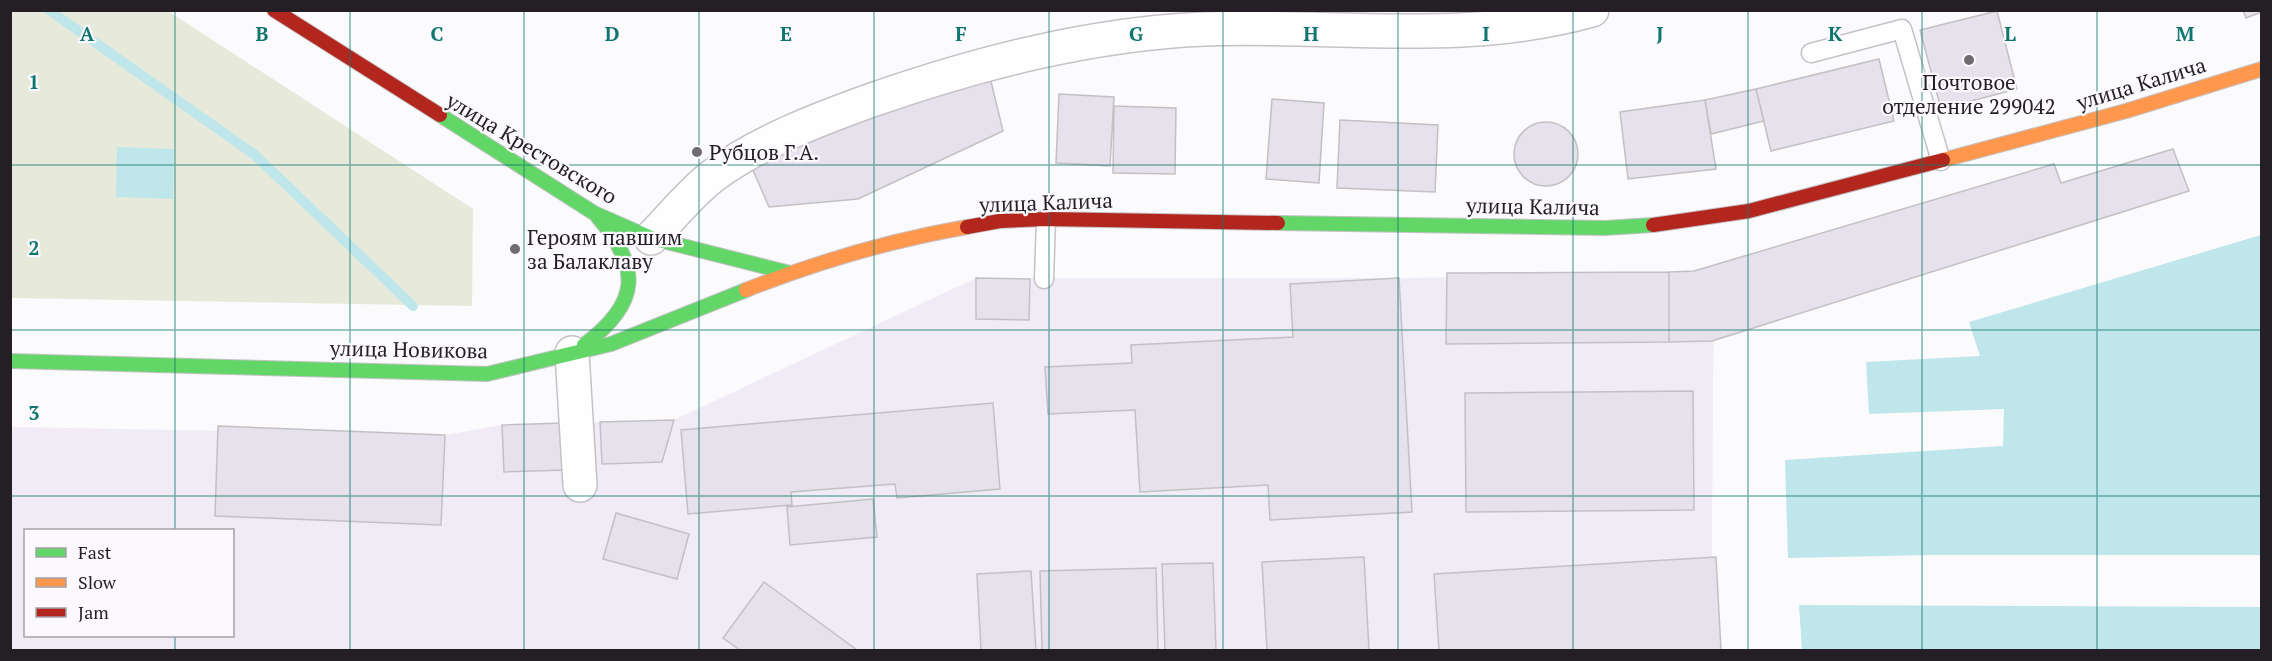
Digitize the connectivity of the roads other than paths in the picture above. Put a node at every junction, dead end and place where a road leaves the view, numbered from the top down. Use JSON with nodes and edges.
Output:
{"nodes":[{"id":1,"x":274,"y":10,"type":"edge"},
{"id":2,"x":1592,"y":10,"type":"edge"},
{"id":3,"x":1811,"y":53,"type":"dead end"},
{"id":4,"x":2262,"y":69,"type":"edge"},
{"id":5,"x":1941,"y":161,"type":"junction"},
{"id":6,"x":594,"y":213,"type":"junction"},
{"id":7,"x":1046,"y":219,"type":"junction"},
{"id":8,"x":651,"y":238,"type":"junction"},
{"id":9,"x":790,"y":273,"type":"junction"},
{"id":10,"x":1044,"y":279,"type":"dead end"},
{"id":11,"x":572,"y":353,"type":"junction"},
{"id":12,"x":10,"y":361,"type":"edge"},
{"id":13,"x":580,"y":485,"type":"dead end"}],
"edges":[{"from":1,"to":6,"type":"main road","name":"улица Крестовского"},
{"from":2,"to":8,"type":"street"},
{"from":3,"to":5,"type":"lane"},
{"from":4,"to":5,"type":"main road","name":"улица Калича"},
{"from":5,"to":7,"type":"main road","name":"улица Калича"},
{"from":6,"to":8,"type":"main road","name":"улица Крестовского"},
{"from":6,"to":11,"type":"main road"},
{"from":7,"to":9,"type":"main road","name":"улица Калича"},
{"from":7,"to":10,"type":"lane"},
{"from":8,"to":9,"type":"main road","name":"улица Крестовского"},
{"from":9,"to":11,"type":"main road","name":"улица Новикова"},
{"from":11,"to":12,"type":"main road","name":"улица Новикова"},
{"from":11,"to":13,"type":"street"}]}
